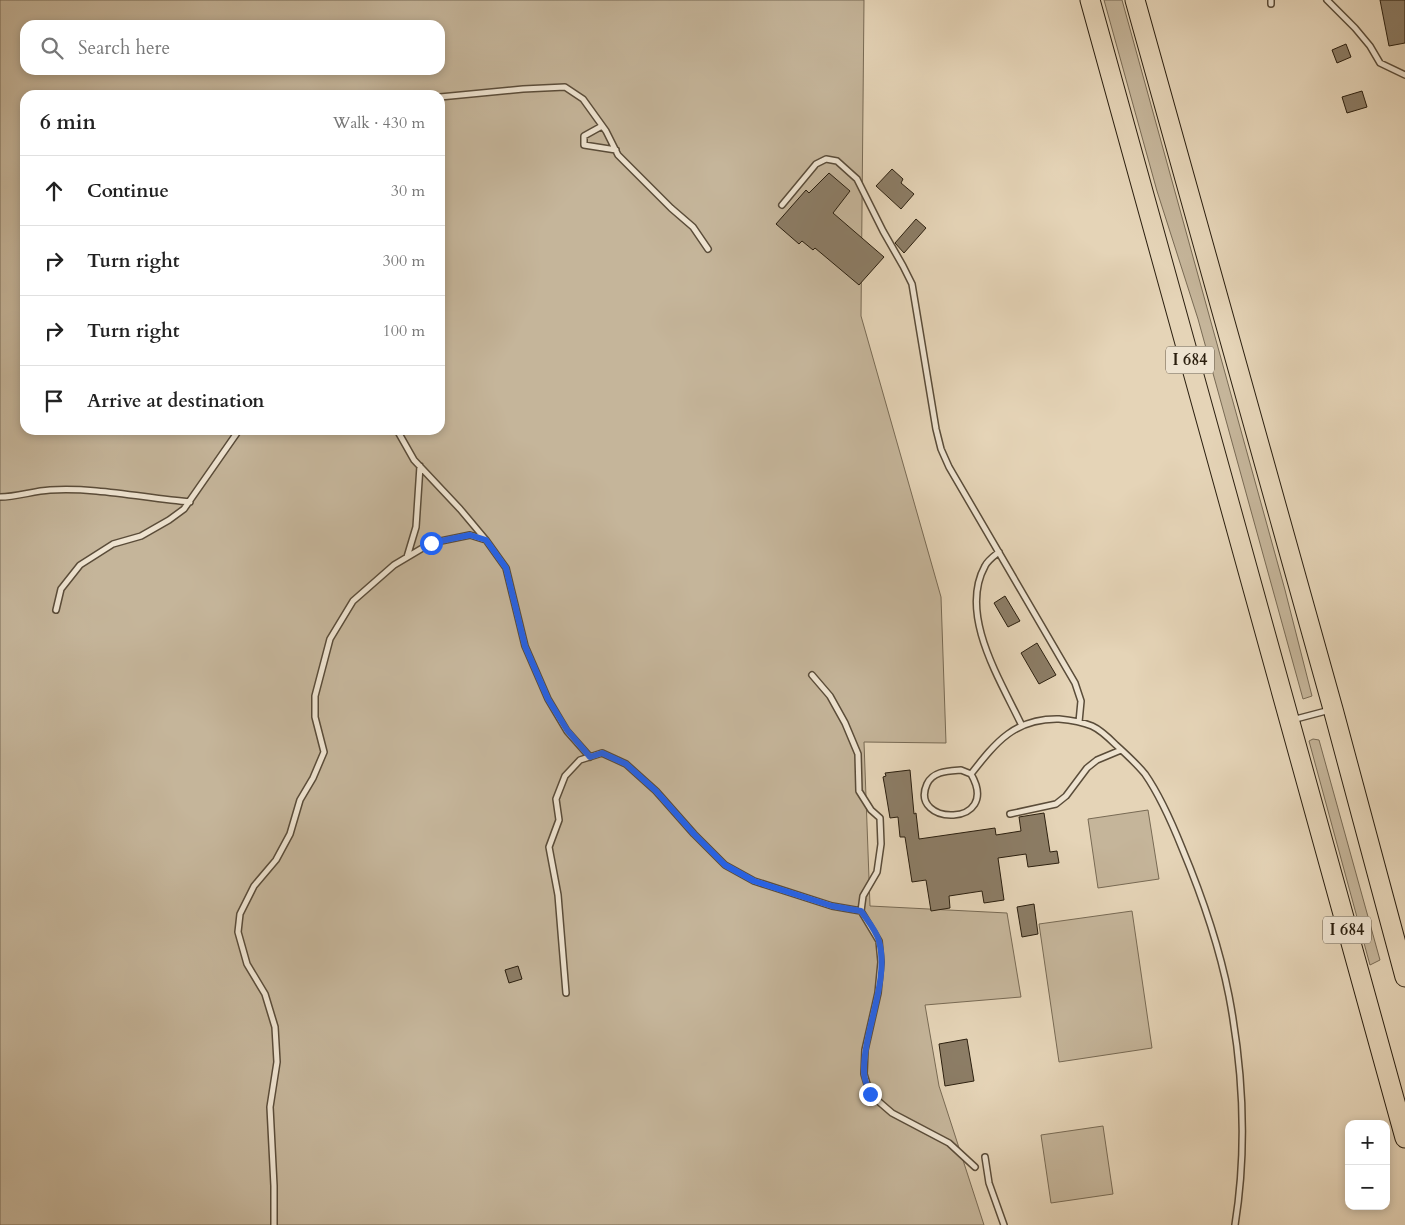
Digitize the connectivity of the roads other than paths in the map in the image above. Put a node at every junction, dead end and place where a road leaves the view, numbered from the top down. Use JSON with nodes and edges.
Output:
{"nodes":[{"id":1,"x":1090,"y":0,"type":"edge"},
{"id":2,"x":1135,"y":0,"type":"edge"},
{"id":3,"x":1327,"y":0,"type":"edge"},
{"id":4,"x":1405,"y":76,"type":"edge"},
{"id":5,"x":445,"y":97,"type":"edge"},
{"id":6,"x":602,"y":126,"type":"junction"},
{"id":7,"x":616,"y":150,"type":"junction"},
{"id":8,"x":782,"y":205,"type":"dead end"},
{"id":9,"x":708,"y":249,"type":"dead end"},
{"id":10,"x":236,"y":435,"type":"edge"},
{"id":11,"x":400,"y":435,"type":"edge"},
{"id":12,"x":420,"y":466,"type":"junction"},
{"id":13,"x":0,"y":497,"type":"edge"},
{"id":14,"x":190,"y":502,"type":"junction"},
{"id":15,"x":486,"y":540,"type":"junction"},
{"id":16,"x":999,"y":552,"type":"junction"},
{"id":17,"x":406,"y":557,"type":"junction"},
{"id":18,"x":56,"y":610,"type":"dead end"},
{"id":19,"x":812,"y":675,"type":"dead end"},
{"id":20,"x":1332,"y":709,"type":"junction"},
{"id":21,"x":1290,"y":721,"type":"junction"},
{"id":22,"x":1079,"y":722,"type":"junction"},
{"id":23,"x":1022,"y":726,"type":"junction"},
{"id":24,"x":1122,"y":750,"type":"junction"},
{"id":25,"x":590,"y":757,"type":"junction"},
{"id":26,"x":971,"y":774,"type":"junction"},
{"id":27,"x":1010,"y":814,"type":"dead end"},
{"id":28,"x":861,"y":911,"type":"junction"},
{"id":29,"x":1405,"y":978,"type":"edge"},
{"id":30,"x":566,"y":993,"type":"dead end"},
{"id":31,"x":1405,"y":1138,"type":"edge"},
{"id":32,"x":985,"y":1158,"type":"dead end"},
{"id":33,"x":975,"y":1167,"type":"dead end"},
{"id":34,"x":274,"y":1225,"type":"edge"},
{"id":35,"x":1004,"y":1225,"type":"edge"},
{"id":36,"x":1235,"y":1225,"type":"edge"}],
"edges":[{"from":1,"to":21,"type":"highway","number":"I 684"},
{"from":2,"to":20,"type":"highway","number":"I 684"},
{"from":3,"to":4,"type":"lane"},
{"from":5,"to":6,"type":"lane"},
{"from":6,"to":7,"type":"lane"},
{"from":6,"to":7,"type":"lane"},
{"from":7,"to":9,"type":"lane"},
{"from":8,"to":16,"type":"lane"},
{"from":10,"to":14,"type":"lane"},
{"from":11,"to":12,"type":"lane"},
{"from":12,"to":15,"type":"lane"},
{"from":12,"to":17,"type":"lane"},
{"from":13,"to":14,"type":"lane"},
{"from":14,"to":18,"type":"lane"},
{"from":15,"to":17,"type":"lane"},
{"from":15,"to":25,"type":"lane"},
{"from":16,"to":22,"type":"lane"},
{"from":16,"to":23,"type":"lane"},
{"from":17,"to":34,"type":"lane"},
{"from":19,"to":28,"type":"lane"},
{"from":20,"to":21,"type":"lane"},
{"from":20,"to":29,"type":"highway","number":"I 684"},
{"from":21,"to":31,"type":"highway","number":"I 684"},
{"from":22,"to":23,"type":"lane"},
{"from":22,"to":24,"type":"lane"},
{"from":23,"to":26,"type":"lane"},
{"from":24,"to":27,"type":"lane"},
{"from":24,"to":36,"type":"lane"},
{"from":25,"to":28,"type":"lane"},
{"from":25,"to":30,"type":"lane"},
{"from":26,"to":26,"type":"lane"},
{"from":28,"to":33,"type":"lane"},
{"from":32,"to":35,"type":"lane"}]}
